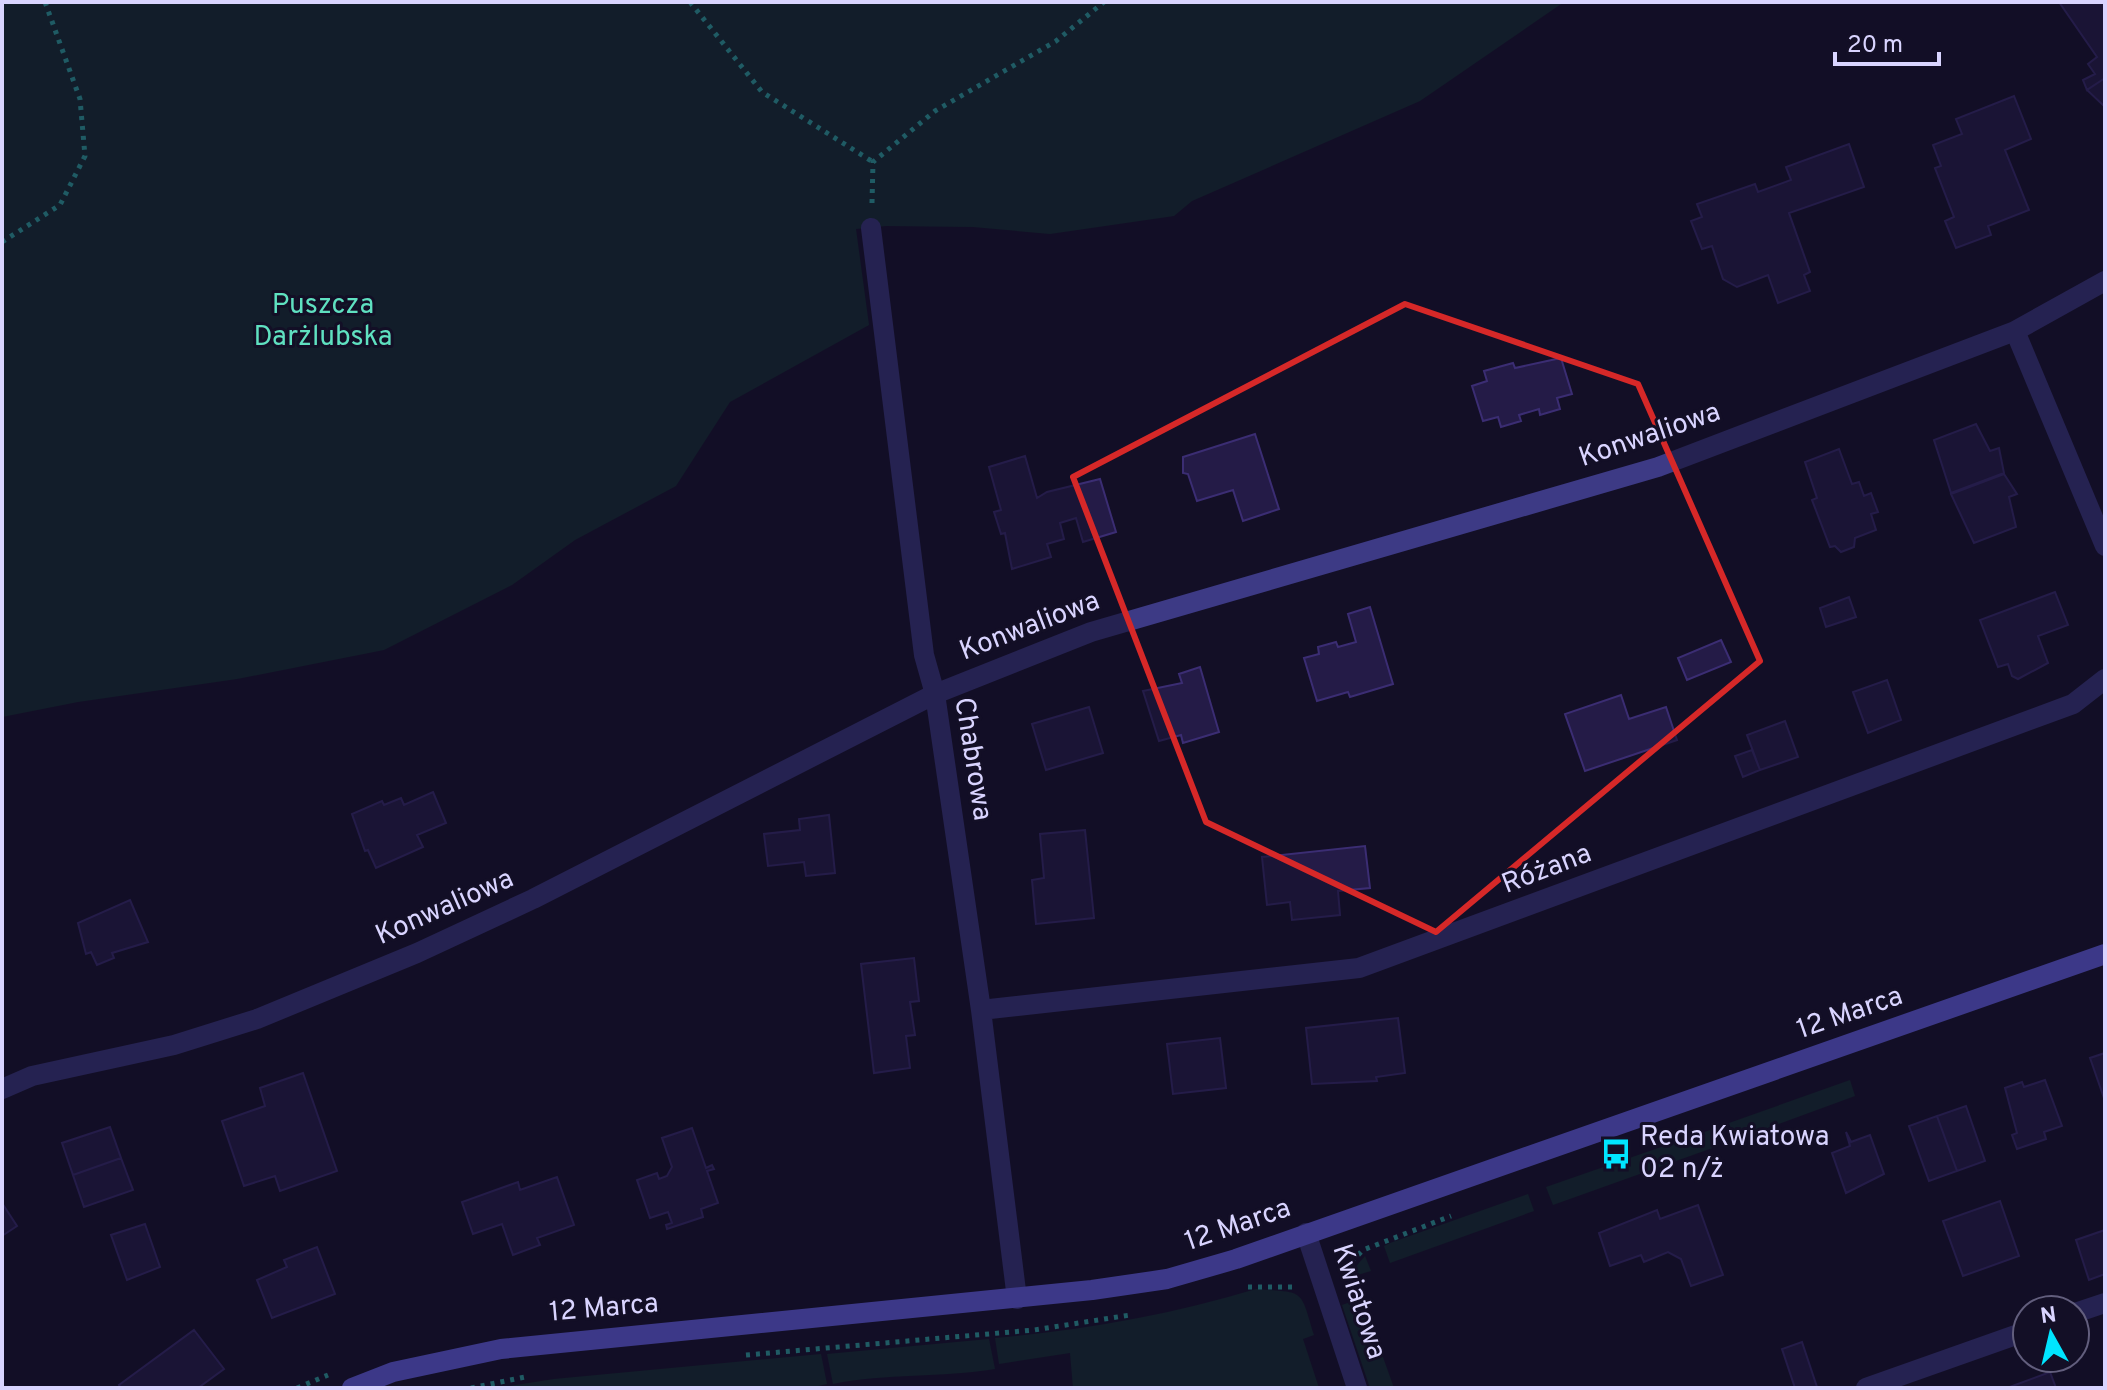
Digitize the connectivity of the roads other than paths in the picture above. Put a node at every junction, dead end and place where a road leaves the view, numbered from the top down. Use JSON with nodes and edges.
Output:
{"nodes":[{"id":1,"x":871,"y":228,"type":"road end"},
{"id":2,"x":2105,"y":281,"type":"edge"},
{"id":3,"x":2015,"y":331,"type":"junction"},
{"id":4,"x":2105,"y":546,"type":"edge"},
{"id":5,"x":2105,"y":679,"type":"edge"},
{"id":6,"x":935,"y":694,"type":"junction"},
{"id":7,"x":2105,"y":954,"type":"edge"},
{"id":8,"x":981,"y":1010,"type":"junction"},
{"id":9,"x":2,"y":1089,"type":"edge"},
{"id":10,"x":1306,"y":1233,"type":"junction"},
{"id":11,"x":1017,"y":1299,"type":"junction"},
{"id":12,"x":2011,"y":1337,"type":"edge"},
{"id":13,"x":352,"y":1388,"type":"edge"},
{"id":14,"x":1357,"y":1388,"type":"edge"},
{"id":15,"x":1866,"y":1388,"type":"edge"}],
"edges":[{"from":1,"to":6,"type":"street","name":"Chabrowa"},
{"from":2,"to":3,"type":"street","name":"Konwaliowa"},
{"from":3,"to":4,"type":"street"},
{"from":3,"to":6,"type":"street","name":"Konwaliowa"},
{"from":5,"to":8,"type":"street","name":"Różana"},
{"from":6,"to":8,"type":"street","name":"Chabrowa"},
{"from":6,"to":9,"type":"street","name":"Konwaliowa"},
{"from":7,"to":10,"type":"street","name":"12 Marca"},
{"from":8,"to":11,"type":"street","name":"Chabrowa"},
{"from":10,"to":11,"type":"street","name":"12 Marca"},
{"from":10,"to":14,"type":"street","name":"Kwiatowa"},
{"from":11,"to":13,"type":"street","name":"12 Marca"},
{"from":12,"to":15,"type":"street"}]}
